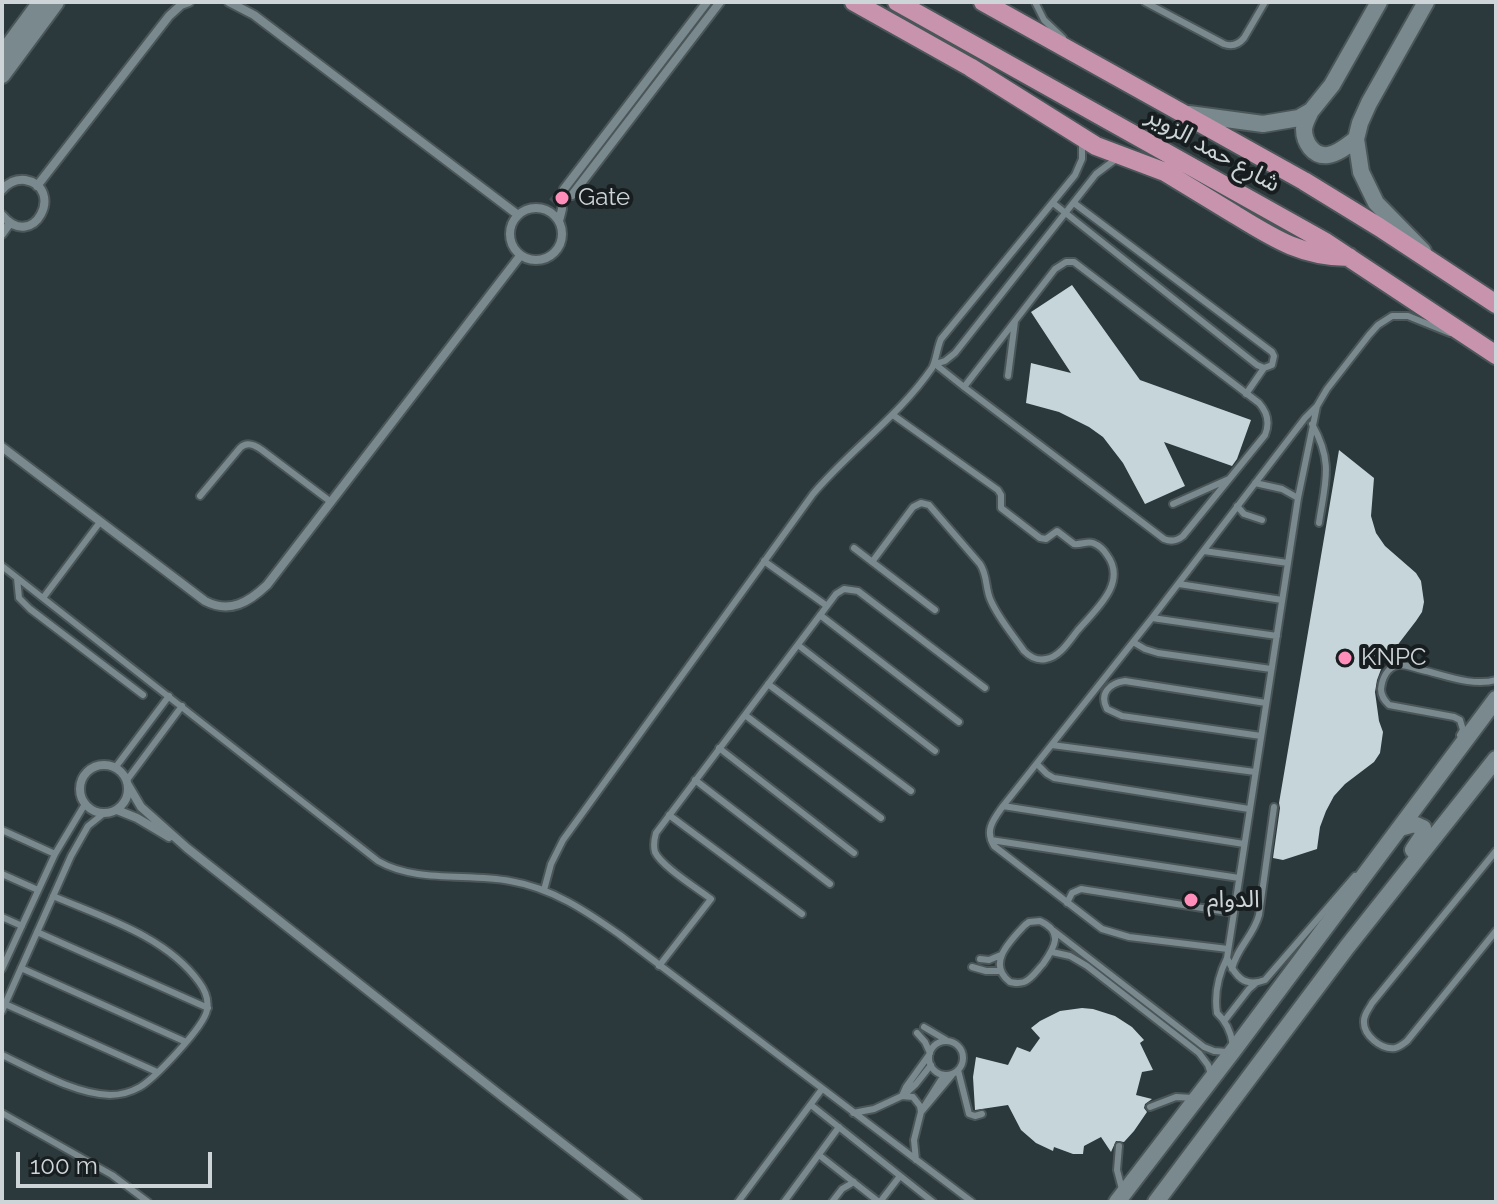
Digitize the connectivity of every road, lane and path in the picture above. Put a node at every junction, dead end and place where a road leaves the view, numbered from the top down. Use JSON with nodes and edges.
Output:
{"nodes":[{"id":1,"x":41,"y":2,"type":"edge"},
{"id":2,"x":56,"y":2,"type":"edge"},
{"id":3,"x":189,"y":2,"type":"edge"},
{"id":4,"x":229,"y":2,"type":"edge"},
{"id":5,"x":707,"y":2,"type":"edge"},
{"id":6,"x":720,"y":2,"type":"edge"},
{"id":7,"x":854,"y":2,"type":"edge"},
{"id":8,"x":897,"y":2,"type":"edge"},
{"id":9,"x":983,"y":2,"type":"edge"},
{"id":10,"x":1035,"y":2,"type":"edge"},
{"id":11,"x":1145,"y":2,"type":"edge"},
{"id":12,"x":1265,"y":2,"type":"edge"},
{"id":13,"x":1379,"y":2,"type":"edge"},
{"id":14,"x":1426,"y":2,"type":"edge"},
{"id":15,"x":2,"y":55,"type":"edge"},
{"id":16,"x":1090,"y":61,"type":"junction"},
{"id":17,"x":2,"y":75,"type":"edge"},
{"id":18,"x":1311,"y":111,"type":"junction"},
{"id":19,"x":1183,"y":113,"type":"junction"},
{"id":20,"x":1081,"y":137,"type":"junction"},
{"id":21,"x":1356,"y":139,"type":"junction"},
{"id":22,"x":1123,"y":157,"type":"junction"},
{"id":23,"x":37,"y":186,"type":"junction"},
{"id":24,"x":3,"y":188,"type":"edge"},
{"id":25,"x":552,"y":202,"type":"tunnel mouth"},
{"id":26,"x":1053,"y":203,"type":"junction"},
{"id":27,"x":1074,"y":203,"type":"junction"},
{"id":28,"x":541,"y":208,"type":"junction"},
{"id":29,"x":562,"y":209,"type":"tunnel mouth"},
{"id":30,"x":1066,"y":214,"type":"junction"},
{"id":31,"x":2,"y":215,"type":"edge"},
{"id":32,"x":518,"y":215,"type":"junction"},
{"id":33,"x":559,"y":221,"type":"junction"},
{"id":34,"x":10,"y":223,"type":"junction"},
{"id":35,"x":2,"y":234,"type":"edge"},
{"id":36,"x":520,"y":256,"type":"junction"},
{"id":37,"x":1350,"y":257,"type":"junction"},
{"id":38,"x":1435,"y":264,"type":"junction"},
{"id":39,"x":1496,"y":304,"type":"edge"},
{"id":40,"x":1015,"y":321,"type":"junction"},
{"id":41,"x":1496,"y":356,"type":"edge"},
{"id":42,"x":935,"y":364,"type":"junction"},
{"id":43,"x":1264,"y":368,"type":"junction"},
{"id":44,"x":1008,"y":376,"type":"dead end"},
{"id":45,"x":964,"y":387,"type":"junction"},
{"id":46,"x":1246,"y":394,"type":"junction"},
{"id":47,"x":1317,"y":406,"type":"junction"},
{"id":48,"x":893,"y":415,"type":"junction"},
{"id":49,"x":1312,"y":424,"type":"junction"},
{"id":50,"x":2,"y":447,"type":"edge"},
{"id":51,"x":1229,"y":479,"type":"junction"},
{"id":52,"x":1255,"y":483,"type":"junction"},
{"id":53,"x":200,"y":496,"type":"dead end"},
{"id":54,"x":1298,"y":498,"type":"junction"},
{"id":55,"x":331,"y":502,"type":"junction"},
{"id":56,"x":1173,"y":504,"type":"dead end"},
{"id":57,"x":1237,"y":506,"type":"junction"},
{"id":58,"x":1262,"y":520,"type":"dead end"},
{"id":59,"x":100,"y":522,"type":"junction"},
{"id":60,"x":1319,"y":523,"type":"dead end"},
{"id":61,"x":854,"y":548,"type":"dead end"},
{"id":62,"x":1204,"y":551,"type":"junction"},
{"id":63,"x":764,"y":561,"type":"junction"},
{"id":64,"x":872,"y":562,"type":"junction"},
{"id":65,"x":1288,"y":563,"type":"junction"},
{"id":66,"x":2,"y":566,"type":"edge"},
{"id":67,"x":17,"y":578,"type":"junction"},
{"id":68,"x":1178,"y":584,"type":"junction"},
{"id":69,"x":43,"y":598,"type":"junction"},
{"id":70,"x":1282,"y":600,"type":"junction"},
{"id":71,"x":827,"y":606,"type":"junction"},
{"id":72,"x":935,"y":610,"type":"dead end"},
{"id":73,"x":820,"y":615,"type":"junction"},
{"id":74,"x":1152,"y":618,"type":"junction"},
{"id":75,"x":1277,"y":636,"type":"junction"},
{"id":76,"x":1133,"y":642,"type":"junction"},
{"id":77,"x":798,"y":645,"type":"junction"},
{"id":78,"x":1271,"y":669,"type":"junction"},
{"id":79,"x":1496,"y":680,"type":"edge"},
{"id":80,"x":768,"y":684,"type":"junction"},
{"id":81,"x":985,"y":688,"type":"dead end"},
{"id":82,"x":143,"y":695,"type":"dead end"},
{"id":83,"x":169,"y":696,"type":"junction"},
{"id":84,"x":1496,"y":699,"type":"edge"},
{"id":85,"x":1266,"y":703,"type":"junction"},
{"id":86,"x":182,"y":706,"type":"junction"},
{"id":87,"x":745,"y":715,"type":"junction"},
{"id":88,"x":959,"y":722,"type":"dead end"},
{"id":89,"x":1261,"y":736,"type":"junction"},
{"id":90,"x":1052,"y":745,"type":"junction"},
{"id":91,"x":719,"y":748,"type":"junction"},
{"id":92,"x":935,"y":751,"type":"dead end"},
{"id":93,"x":1496,"y":759,"type":"edge"},
{"id":94,"x":1037,"y":764,"type":"junction"},
{"id":95,"x":115,"y":768,"type":"junction"},
{"id":96,"x":1255,"y":772,"type":"junction"},
{"id":97,"x":695,"y":780,"type":"junction"},
{"id":98,"x":128,"y":783,"type":"junction"},
{"id":99,"x":1432,"y":784,"type":"junction"},
{"id":100,"x":911,"y":791,"type":"dead end"},
{"id":101,"x":85,"y":804,"type":"junction"},
{"id":102,"x":1003,"y":806,"type":"junction"},
{"id":103,"x":1274,"y":807,"type":"dead end"},
{"id":104,"x":1249,"y":809,"type":"junction"},
{"id":105,"x":117,"y":810,"type":"junction"},
{"id":106,"x":103,"y":814,"type":"junction"},
{"id":107,"x":669,"y":815,"type":"junction"},
{"id":108,"x":881,"y":818,"type":"dead end"},
{"id":109,"x":1400,"y":828,"type":"junction"},
{"id":110,"x":2,"y":830,"type":"edge"},
{"id":111,"x":991,"y":840,"type":"junction"},
{"id":112,"x":1244,"y":844,"type":"junction"},
{"id":113,"x":1388,"y":844,"type":"junction"},
{"id":114,"x":187,"y":848,"type":"junction"},
{"id":115,"x":1496,"y":851,"type":"edge"},
{"id":116,"x":854,"y":853,"type":"dead end"},
{"id":117,"x":55,"y":854,"type":"junction"},
{"id":118,"x":2,"y":874,"type":"edge"},
{"id":119,"x":1239,"y":878,"type":"junction"},
{"id":120,"x":830,"y":884,"type":"dead end"},
{"id":121,"x":38,"y":890,"type":"junction"},
{"id":122,"x":544,"y":890,"type":"junction"},
{"id":123,"x":53,"y":896,"type":"junction"},
{"id":124,"x":1067,"y":903,"type":"junction"},
{"id":125,"x":1234,"y":913,"type":"junction"},
{"id":126,"x":802,"y":914,"type":"dead end"},
{"id":127,"x":2,"y":917,"type":"edge"},
{"id":128,"x":22,"y":926,"type":"junction"},
{"id":129,"x":1054,"y":931,"type":"junction"},
{"id":130,"x":1496,"y":931,"type":"edge"},
{"id":131,"x":37,"y":932,"type":"junction"},
{"id":132,"x":1347,"y":947,"type":"junction"},
{"id":133,"x":1228,"y":949,"type":"junction"},
{"id":134,"x":1052,"y":952,"type":"junction"},
{"id":135,"x":1001,"y":955,"type":"junction"},
{"id":136,"x":1227,"y":958,"type":"junction"},
{"id":137,"x":980,"y":959,"type":"dead end"},
{"id":138,"x":3,"y":964,"type":"edge"},
{"id":139,"x":659,"y":966,"type":"junction"},
{"id":140,"x":972,"y":967,"type":"dead end"},
{"id":141,"x":21,"y":968,"type":"junction"},
{"id":142,"x":1232,"y":969,"type":"junction"},
{"id":143,"x":1000,"y":971,"type":"junction"},
{"id":144,"x":1256,"y":983,"type":"junction"},
{"id":145,"x":4,"y":1008,"type":"edge"},
{"id":146,"x":208,"y":1008,"type":"junction"},
{"id":147,"x":1225,"y":1020,"type":"junction"},
{"id":148,"x":924,"y":1027,"type":"dead end"},
{"id":149,"x":917,"y":1033,"type":"dead end"},
{"id":150,"x":186,"y":1042,"type":"junction"},
{"id":151,"x":950,"y":1042,"type":"junction"},
{"id":152,"x":1233,"y":1051,"type":"junction"},
{"id":153,"x":930,"y":1054,"type":"junction"},
{"id":154,"x":2,"y":1055,"type":"edge"},
{"id":155,"x":931,"y":1065,"type":"junction"},
{"id":156,"x":157,"y":1072,"type":"junction"},
{"id":157,"x":951,"y":1073,"type":"junction"},
{"id":158,"x":1211,"y":1079,"type":"junction"},
{"id":159,"x":822,"y":1089,"type":"junction"},
{"id":160,"x":902,"y":1096,"type":"junction"},
{"id":161,"x":1196,"y":1098,"type":"junction"},
{"id":162,"x":811,"y":1105,"type":"junction"},
{"id":163,"x":1150,"y":1107,"type":"dead end"},
{"id":164,"x":921,"y":1112,"type":"junction"},
{"id":165,"x":2,"y":1113,"type":"edge"},
{"id":166,"x":853,"y":1113,"type":"junction"},
{"id":167,"x":982,"y":1114,"type":"dead end"},
{"id":168,"x":839,"y":1127,"type":"junction"},
{"id":169,"x":1119,"y":1146,"type":"dead end"},
{"id":170,"x":819,"y":1155,"type":"junction"},
{"id":171,"x":916,"y":1160,"type":"junction"},
{"id":172,"x":900,"y":1176,"type":"junction"},
{"id":173,"x":854,"y":1182,"type":"junction"},
{"id":174,"x":140,"y":1195,"type":"junction"},
{"id":175,"x":1120,"y":1198,"type":"edge"},
{"id":176,"x":135,"y":1202,"type":"edge"},
{"id":177,"x":148,"y":1202,"type":"edge"},
{"id":178,"x":638,"y":1202,"type":"edge"},
{"id":179,"x":738,"y":1202,"type":"edge"},
{"id":180,"x":784,"y":1202,"type":"edge"},
{"id":181,"x":832,"y":1202,"type":"edge"},
{"id":182,"x":880,"y":1202,"type":"edge"},
{"id":183,"x":933,"y":1202,"type":"edge"},
{"id":184,"x":972,"y":1202,"type":"edge"},
{"id":185,"x":1156,"y":1202,"type":"edge"}],
"edges":[{"from":1,"to":15,"type":"main road"},
{"from":2,"to":17,"type":"main road"},
{"from":3,"to":23,"type":"street"},
{"from":4,"to":32,"type":"street"},
{"from":5,"to":6,"type":"street"},
{"from":7,"to":20,"type":"main road"},
{"from":8,"to":37,"type":"main road","name":"شارع حمد الزوير"},
{"from":9,"to":16,"type":"main road","name":"شارع حمد الزوير"},
{"from":10,"to":16,"type":"lane"},
{"from":11,"to":12,"type":"lane"},
{"from":13,"to":18,"type":"main road"},
{"from":14,"to":21,"type":"main road"},
{"from":16,"to":19,"type":"main road","name":"شارع حمد الزوير"},
{"from":18,"to":19,"type":"main road"},
{"from":18,"to":21,"type":"main road"},
{"from":19,"to":38,"type":"main road","name":"شارع حمد الزوير"},
{"from":20,"to":22,"type":"main road"},
{"from":20,"to":26,"type":"lane"},
{"from":21,"to":38,"type":"main road"},
{"from":22,"to":27,"type":"lane"},
{"from":22,"to":37,"type":"main road"},
{"from":23,"to":24,"type":"street"},
{"from":23,"to":34,"type":"street"},
{"from":25,"to":28,"type":"street"},
{"from":26,"to":30,"type":"lane"},
{"from":26,"to":42,"type":"lane"},
{"from":27,"to":30,"type":"lane"},
{"from":27,"to":43,"type":"lane"},
{"from":28,"to":32,"type":"street"},
{"from":28,"to":33,"type":"street"},
{"from":29,"to":33,"type":"street"},
{"from":30,"to":42,"type":"lane"},
{"from":30,"to":43,"type":"lane"},
{"from":31,"to":34,"type":"street"},
{"from":32,"to":36,"type":"street"},
{"from":33,"to":36,"type":"street"},
{"from":34,"to":35,"type":"street"},
{"from":36,"to":55,"type":"street"},
{"from":37,"to":41,"type":"main road","name":"شارع حمد الزوير"},
{"from":38,"to":39,"type":"main road","name":"شارع حمد الزوير"},
{"from":40,"to":44,"type":"lane"},
{"from":40,"to":45,"type":"lane"},
{"from":40,"to":46,"type":"lane"},
{"from":41,"to":47,"type":"lane"},
{"from":42,"to":45,"type":"lane"},
{"from":42,"to":48,"type":"lane"},
{"from":43,"to":46,"type":"lane"},
{"from":45,"to":51,"type":"lane"},
{"from":46,"to":51,"type":"lane"},
{"from":47,"to":49,"type":"lane"},
{"from":47,"to":52,"type":"lane"},
{"from":48,"to":63,"type":"lane"},
{"from":48,"to":64,"type":"lane"},
{"from":49,"to":54,"type":"lane"},
{"from":49,"to":60,"type":"lane"},
{"from":50,"to":59,"type":"street"},
{"from":51,"to":56,"type":"lane"},
{"from":52,"to":54,"type":"lane"},
{"from":52,"to":57,"type":"lane"},
{"from":53,"to":55,"type":"lane"},
{"from":54,"to":65,"type":"lane"},
{"from":55,"to":59,"type":"street"},
{"from":57,"to":58,"type":"lane"},
{"from":57,"to":62,"type":"lane"},
{"from":59,"to":69,"type":"lane"},
{"from":61,"to":64,"type":"lane"},
{"from":62,"to":65,"type":"lane"},
{"from":62,"to":68,"type":"lane"},
{"from":63,"to":71,"type":"lane"},
{"from":63,"to":122,"type":"lane"},
{"from":64,"to":72,"type":"lane"},
{"from":65,"to":70,"type":"lane"},
{"from":66,"to":67,"type":"lane"},
{"from":67,"to":69,"type":"lane"},
{"from":67,"to":82,"type":"lane"},
{"from":68,"to":70,"type":"lane"},
{"from":68,"to":74,"type":"lane"},
{"from":69,"to":83,"type":"lane"},
{"from":70,"to":75,"type":"lane"},
{"from":71,"to":73,"type":"lane"},
{"from":71,"to":81,"type":"lane"},
{"from":73,"to":77,"type":"lane"},
{"from":73,"to":88,"type":"lane"},
{"from":74,"to":75,"type":"lane"},
{"from":74,"to":76,"type":"lane"},
{"from":75,"to":78,"type":"lane"},
{"from":76,"to":78,"type":"lane"},
{"from":76,"to":90,"type":"lane"},
{"from":77,"to":80,"type":"lane"},
{"from":77,"to":92,"type":"lane"},
{"from":78,"to":85,"type":"lane"},
{"from":79,"to":99,"type":"lane"},
{"from":80,"to":87,"type":"lane"},
{"from":80,"to":100,"type":"lane"},
{"from":83,"to":86,"type":"lane"},
{"from":83,"to":95,"type":"lane"},
{"from":84,"to":99,"type":"main road"},
{"from":85,"to":89,"type":"lane"},
{"from":85,"to":89,"type":"lane"},
{"from":86,"to":98,"type":"lane"},
{"from":86,"to":122,"type":"lane"},
{"from":87,"to":91,"type":"lane"},
{"from":87,"to":108,"type":"lane"},
{"from":89,"to":96,"type":"lane"},
{"from":90,"to":94,"type":"lane"},
{"from":90,"to":96,"type":"lane"},
{"from":91,"to":97,"type":"lane"},
{"from":91,"to":116,"type":"lane"},
{"from":93,"to":132,"type":"main road"},
{"from":94,"to":102,"type":"lane"},
{"from":94,"to":104,"type":"lane"},
{"from":95,"to":98,"type":"street"},
{"from":95,"to":101,"type":"street"},
{"from":96,"to":104,"type":"lane"},
{"from":97,"to":107,"type":"lane"},
{"from":97,"to":120,"type":"lane"},
{"from":98,"to":105,"type":"street"},
{"from":98,"to":114,"type":"street"},
{"from":99,"to":109,"type":"main road"},
{"from":101,"to":106,"type":"street"},
{"from":101,"to":117,"type":"lane"},
{"from":102,"to":111,"type":"lane"},
{"from":102,"to":112,"type":"lane"},
{"from":103,"to":142,"type":"lane"},
{"from":104,"to":112,"type":"lane"},
{"from":105,"to":106,"type":"street"},
{"from":105,"to":114,"type":"street"},
{"from":106,"to":123,"type":"lane"},
{"from":107,"to":126,"type":"lane"},
{"from":107,"to":139,"type":"lane"},
{"from":109,"to":113,"type":"main road"},
{"from":109,"to":132,"type":"main road"},
{"from":110,"to":117,"type":"lane"},
{"from":111,"to":119,"type":"lane"},
{"from":111,"to":124,"type":"lane"},
{"from":112,"to":119,"type":"lane"},
{"from":113,"to":144,"type":"lane"},
{"from":113,"to":152,"type":"main road"},
{"from":114,"to":178,"type":"street"},
{"from":115,"to":130,"type":"lane"},
{"from":117,"to":121,"type":"lane"},
{"from":118,"to":121,"type":"lane"},
{"from":119,"to":125,"type":"lane"},
{"from":121,"to":128,"type":"lane"},
{"from":122,"to":139,"type":"lane"},
{"from":123,"to":131,"type":"lane"},
{"from":123,"to":146,"type":"lane"},
{"from":124,"to":125,"type":"lane"},
{"from":124,"to":133,"type":"lane"},
{"from":125,"to":133,"type":"lane"},
{"from":127,"to":128,"type":"lane"},
{"from":128,"to":138,"type":"lane"},
{"from":129,"to":134,"type":"lane"},
{"from":129,"to":135,"type":"lane"},
{"from":129,"to":152,"type":"lane"},
{"from":131,"to":141,"type":"lane"},
{"from":131,"to":146,"type":"lane"},
{"from":132,"to":185,"type":"main road"},
{"from":133,"to":136,"type":"lane"},
{"from":134,"to":143,"type":"lane"},
{"from":134,"to":158,"type":"lane"},
{"from":135,"to":137,"type":"lane"},
{"from":135,"to":143,"type":"lane"},
{"from":136,"to":142,"type":"lane"},
{"from":136,"to":147,"type":"lane"},
{"from":139,"to":159,"type":"lane"},
{"from":140,"to":143,"type":"lane"},
{"from":141,"to":145,"type":"lane"},
{"from":141,"to":150,"type":"lane"},
{"from":142,"to":144,"type":"lane"},
{"from":144,"to":147,"type":"lane"},
{"from":145,"to":156,"type":"lane"},
{"from":146,"to":150,"type":"lane"},
{"from":147,"to":152,"type":"lane"},
{"from":148,"to":151,"type":"lane"},
{"from":149,"to":153,"type":"lane"},
{"from":150,"to":156,"type":"lane"},
{"from":151,"to":153,"type":"lane"},
{"from":151,"to":157,"type":"lane"},
{"from":152,"to":158,"type":"main road"},
{"from":153,"to":155,"type":"lane"},
{"from":153,"to":160,"type":"lane"},
{"from":154,"to":156,"type":"lane"},
{"from":155,"to":157,"type":"lane"},
{"from":155,"to":160,"type":"lane"},
{"from":157,"to":164,"type":"lane"},
{"from":157,"to":167,"type":"lane"},
{"from":158,"to":161,"type":"main road"},
{"from":159,"to":162,"type":"lane"},
{"from":159,"to":166,"type":"lane"},
{"from":160,"to":164,"type":"lane"},
{"from":160,"to":166,"type":"lane"},
{"from":161,"to":163,"type":"lane"},
{"from":161,"to":175,"type":"main road"},
{"from":162,"to":168,"type":"lane"},
{"from":162,"to":179,"type":"lane"},
{"from":164,"to":171,"type":"lane"},
{"from":165,"to":174,"type":"lane"},
{"from":166,"to":171,"type":"lane"},
{"from":168,"to":170,"type":"lane"},
{"from":168,"to":172,"type":"lane"},
{"from":169,"to":175,"type":"lane"},
{"from":170,"to":173,"type":"lane"},
{"from":170,"to":180,"type":"lane"},
{"from":171,"to":184,"type":"lane"},
{"from":172,"to":182,"type":"lane"},
{"from":172,"to":183,"type":"lane"},
{"from":173,"to":181,"type":"lane"},
{"from":173,"to":182,"type":"lane"},
{"from":174,"to":176,"type":"lane"},
{"from":174,"to":177,"type":"lane"}]}
